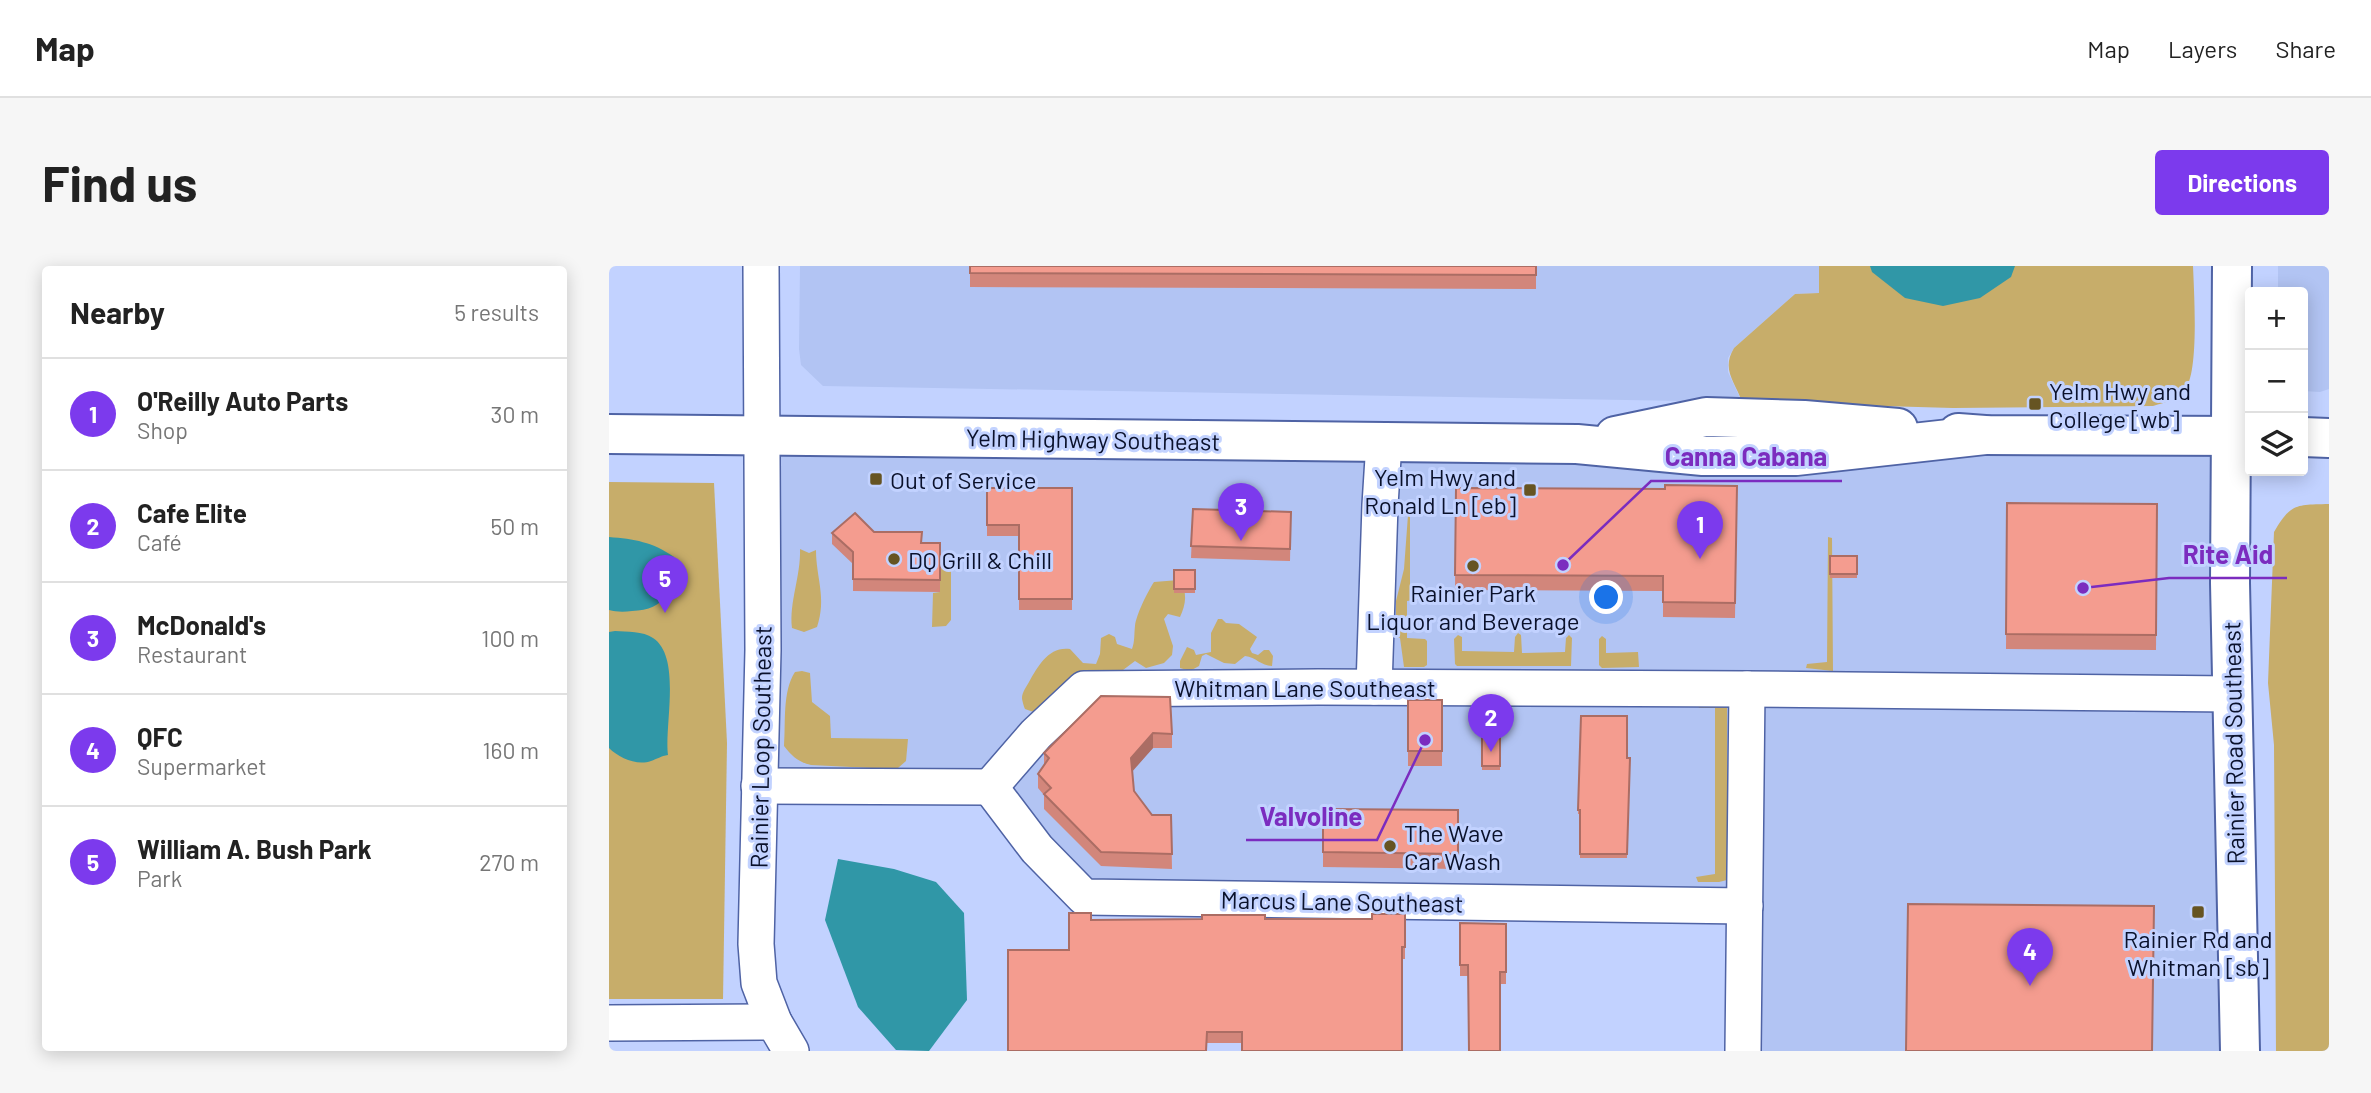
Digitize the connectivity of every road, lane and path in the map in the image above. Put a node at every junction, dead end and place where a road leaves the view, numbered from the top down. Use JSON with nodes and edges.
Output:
{"nodes":[{"id":1,"x":761,"y":266,"type":"edge"},
{"id":2,"x":2232,"y":266,"type":"edge"},
{"id":3,"x":609,"y":434,"type":"edge"},
{"id":4,"x":761,"y":436,"type":"junction"},
{"id":5,"x":2240,"y":436,"type":"edge"},
{"id":6,"x":2308,"y":437,"type":"edge"},
{"id":7,"x":2329,"y":438,"type":"edge"},
{"id":8,"x":1384,"y":442,"type":"junction"},
{"id":9,"x":1374,"y":687,"type":"junction"},
{"id":10,"x":1747,"y":689,"type":"junction"},
{"id":11,"x":2233,"y":704,"type":"junction"},
{"id":12,"x":759,"y":786,"type":"junction"},
{"id":13,"x":990,"y":788,"type":"junction"},
{"id":14,"x":1745,"y":906,"type":"junction"},
{"id":15,"x":609,"y":1023,"type":"edge"},
{"id":16,"x":782,"y":1036,"type":"edge"},
{"id":17,"x":1744,"y":1051,"type":"edge"},
{"id":18,"x":2240,"y":1051,"type":"edge"}],
"edges":[{"from":1,"to":4,"type":"street","name":"Rainier Loop Southeast"},
{"from":2,"to":5,"type":"main road","name":"Rainier Road Southeast"},
{"from":3,"to":4,"type":"main road","name":"Yelm Highway Southeast"},
{"from":4,"to":8,"type":"main road","name":"Yelm Highway Southeast"},
{"from":4,"to":12,"type":"street","name":"Rainier Loop Southeast"},
{"from":5,"to":8,"type":"main road","name":"Yelm Highway Southeast"},
{"from":5,"to":11,"type":"main road","name":"Rainier Road Southeast"},
{"from":6,"to":7,"type":"main road"},
{"from":8,"to":9,"type":"street"},
{"from":9,"to":10,"type":"street","name":"Whitman Lane Southeast"},
{"from":9,"to":13,"type":"street","name":"Whitman Lane Southeast"},
{"from":10,"to":11,"type":"street","name":"Whitman Lane Southeast"},
{"from":10,"to":14,"type":"street"},
{"from":11,"to":18,"type":"main road","name":"Rainier Road Southeast"},
{"from":12,"to":13,"type":"street"},
{"from":12,"to":16,"type":"street","name":"Rainier Loop Southeast"},
{"from":13,"to":14,"type":"street","name":"Marcus Lane Southeast"},
{"from":14,"to":17,"type":"street"},
{"from":15,"to":16,"type":"street"}]}
